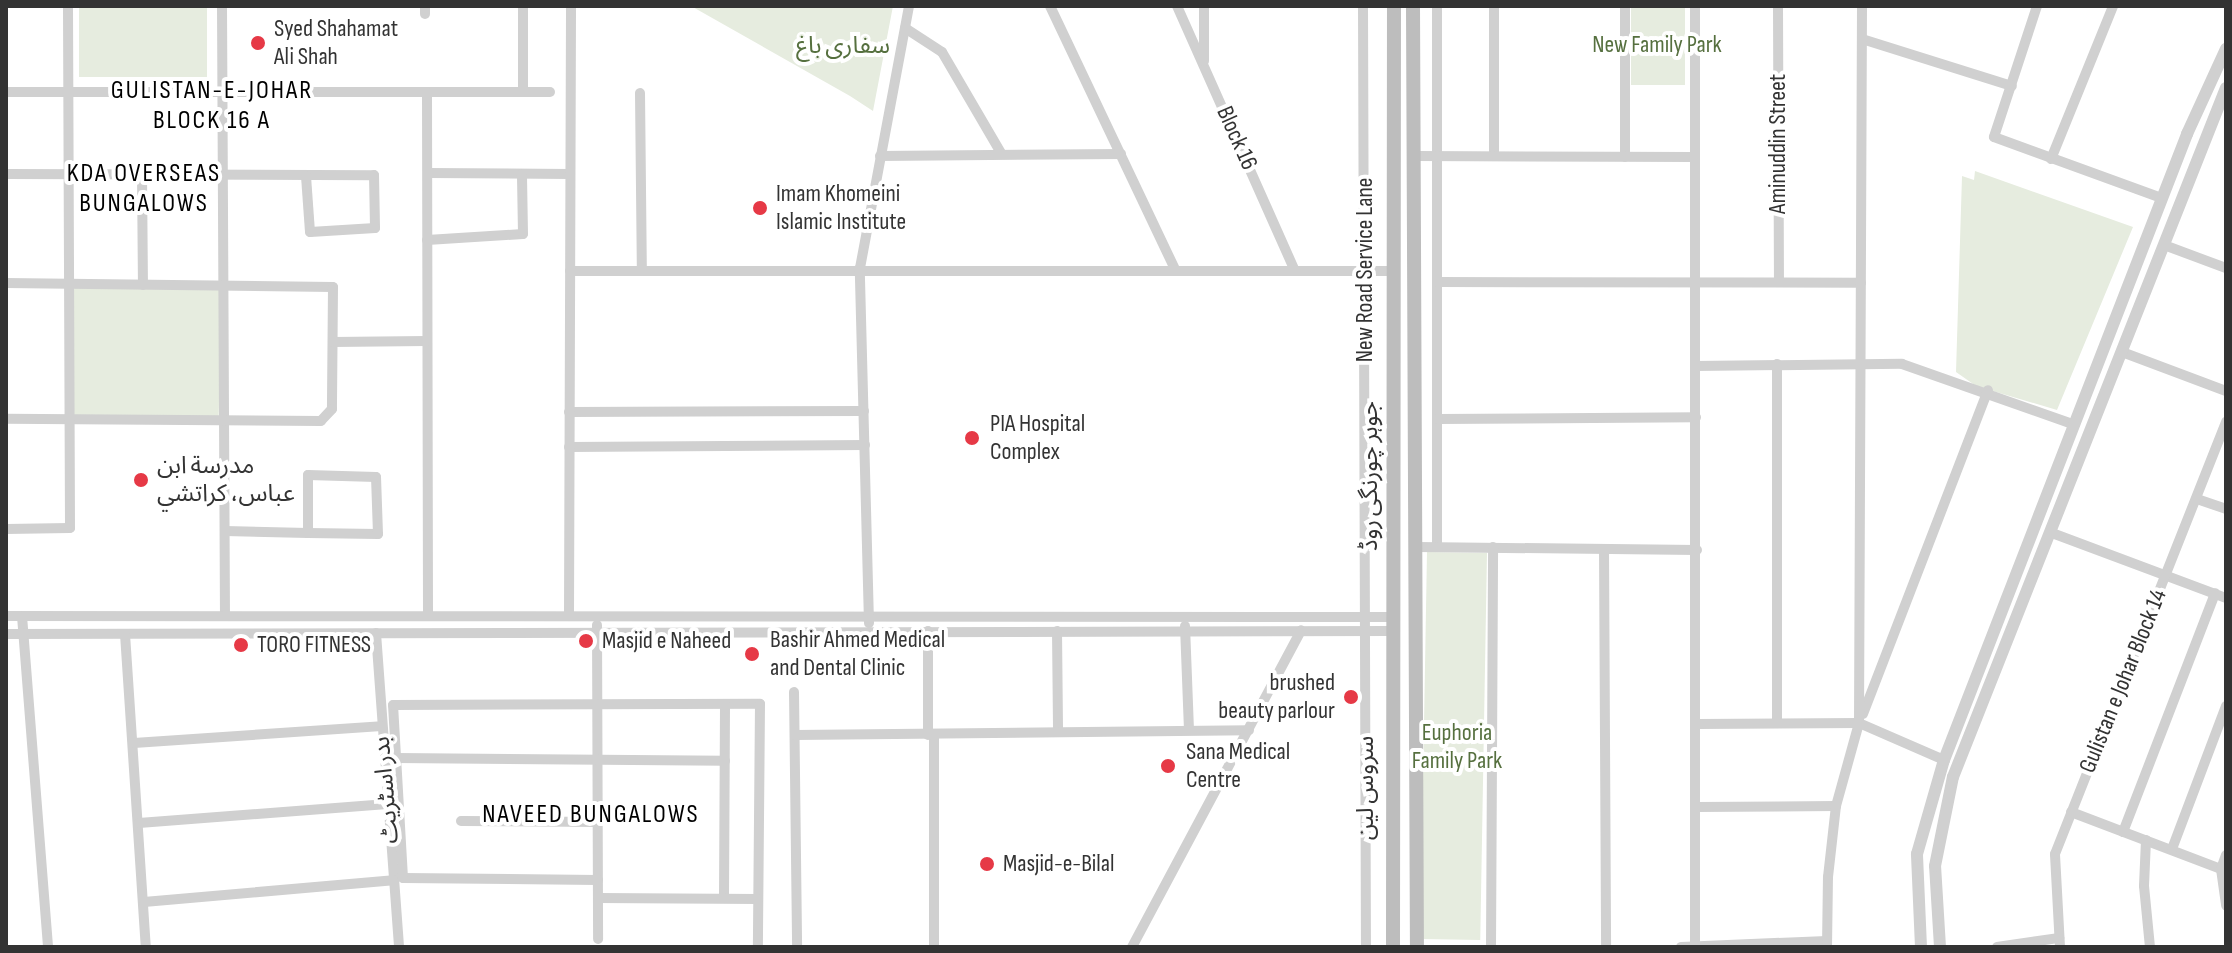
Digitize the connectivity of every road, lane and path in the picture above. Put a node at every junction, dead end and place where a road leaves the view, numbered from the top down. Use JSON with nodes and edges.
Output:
{"nodes":[{"id":1,"x":68,"y":6,"type":"edge"},
{"id":2,"x":222,"y":6,"type":"edge"},
{"id":3,"x":523,"y":6,"type":"edge"},
{"id":4,"x":571,"y":6,"type":"edge"},
{"id":5,"x":909,"y":6,"type":"edge"},
{"id":6,"x":1050,"y":6,"type":"edge"},
{"id":7,"x":1177,"y":6,"type":"edge"},
{"id":8,"x":1204,"y":6,"type":"edge"},
{"id":9,"x":1363,"y":6,"type":"edge"},
{"id":10,"x":1394,"y":6,"type":"edge"},
{"id":11,"x":1413,"y":6,"type":"edge"},
{"id":12,"x":1437,"y":6,"type":"edge"},
{"id":13,"x":1494,"y":6,"type":"edge"},
{"id":14,"x":1625,"y":6,"type":"edge"},
{"id":15,"x":1695,"y":6,"type":"edge"},
{"id":16,"x":1778,"y":6,"type":"edge"},
{"id":17,"x":1862,"y":6,"type":"edge"},
{"id":18,"x":2037,"y":6,"type":"edge"},
{"id":19,"x":2113,"y":6,"type":"edge"},
{"id":20,"x":905,"y":28,"type":"junction"},
{"id":21,"x":1862,"y":39,"type":"junction"},
{"id":22,"x":2226,"y":49,"type":"edge"},
{"id":23,"x":1204,"y":67,"type":"junction"},
{"id":24,"x":2012,"y":86,"type":"junction"},
{"id":25,"x":2226,"y":88,"type":"edge"},
{"id":26,"x":220,"y":91,"type":"junction"},
{"id":27,"x":6,"y":92,"type":"edge"},
{"id":28,"x":523,"y":92,"type":"junction"},
{"id":29,"x":550,"y":92,"type":"dead end"},
{"id":30,"x":66,"y":93,"type":"junction"},
{"id":31,"x":427,"y":93,"type":"junction"},
{"id":32,"x":640,"y":93,"type":"dead end"},
{"id":33,"x":1001,"y":153,"type":"junction"},
{"id":34,"x":1121,"y":154,"type":"junction"},
{"id":35,"x":880,"y":156,"type":"junction"},
{"id":36,"x":1416,"y":156,"type":"junction"},
{"id":37,"x":1439,"y":156,"type":"junction"},
{"id":38,"x":1494,"y":156,"type":"junction"},
{"id":39,"x":1625,"y":157,"type":"junction"},
{"id":40,"x":1695,"y":157,"type":"junction"},
{"id":41,"x":2051,"y":159,"type":"junction"},
{"id":42,"x":428,"y":173,"type":"junction"},
{"id":43,"x":6,"y":174,"type":"edge"},
{"id":44,"x":522,"y":174,"type":"junction"},
{"id":45,"x":570,"y":174,"type":"junction"},
{"id":46,"x":142,"y":175,"type":"junction"},
{"id":47,"x":221,"y":175,"type":"junction"},
{"id":48,"x":67,"y":176,"type":"junction"},
{"id":49,"x":306,"y":176,"type":"junction"},
{"id":50,"x":2162,"y":198,"type":"junction"},
{"id":51,"x":427,"y":240,"type":"junction"},
{"id":52,"x":2164,"y":245,"type":"junction"},
{"id":53,"x":860,"y":268,"type":"junction"},
{"id":54,"x":2226,"y":268,"type":"edge"},
{"id":55,"x":570,"y":271,"type":"junction"},
{"id":56,"x":642,"y":271,"type":"junction"},
{"id":57,"x":1176,"y":271,"type":"junction"},
{"id":58,"x":1295,"y":271,"type":"junction"},
{"id":59,"x":1367,"y":271,"type":"junction"},
{"id":60,"x":1394,"y":271,"type":"junction"},
{"id":61,"x":1694,"y":281,"type":"junction"},
{"id":62,"x":1438,"y":282,"type":"junction"},
{"id":63,"x":1779,"y":282,"type":"junction"},
{"id":64,"x":6,"y":283,"type":"edge"},
{"id":65,"x":1861,"y":283,"type":"junction"},
{"id":66,"x":69,"y":284,"type":"junction"},
{"id":67,"x":143,"y":285,"type":"junction"},
{"id":68,"x":221,"y":286,"type":"junction"},
{"id":69,"x":2127,"y":290,"type":"junction"},
{"id":70,"x":2144,"y":296,"type":"junction"},
{"id":71,"x":1393,"y":326,"type":"junction"},
{"id":72,"x":1416,"y":327,"type":"junction"},
{"id":73,"x":426,"y":341,"type":"junction"},
{"id":74,"x":333,"y":342,"type":"junction"},
{"id":75,"x":2122,"y":352,"type":"junction"},
{"id":76,"x":1416,"y":356,"type":"junction"},
{"id":77,"x":1393,"y":357,"type":"junction"},
{"id":78,"x":1860,"y":362,"type":"junction"},
{"id":79,"x":1777,"y":364,"type":"junction"},
{"id":80,"x":1695,"y":366,"type":"junction"},
{"id":81,"x":1988,"y":390,"type":"junction"},
{"id":82,"x":2226,"y":391,"type":"edge"},
{"id":83,"x":864,"y":411,"type":"junction"},
{"id":84,"x":569,"y":412,"type":"junction"},
{"id":85,"x":1696,"y":417,"type":"junction"},
{"id":86,"x":6,"y":419,"type":"edge"},
{"id":87,"x":69,"y":419,"type":"junction"},
{"id":88,"x":1438,"y":419,"type":"junction"},
{"id":89,"x":225,"y":420,"type":"junction"},
{"id":90,"x":2226,"y":422,"type":"edge"},
{"id":91,"x":2075,"y":425,"type":"junction"},
{"id":92,"x":865,"y":445,"type":"junction"},
{"id":93,"x":569,"y":447,"type":"junction"},
{"id":94,"x":2197,"y":499,"type":"junction"},
{"id":95,"x":2226,"y":509,"type":"edge"},
{"id":96,"x":6,"y":529,"type":"edge"},
{"id":97,"x":225,"y":531,"type":"junction"},
{"id":98,"x":308,"y":533,"type":"junction"},
{"id":99,"x":2052,"y":533,"type":"junction"},
{"id":100,"x":1417,"y":547,"type":"junction"},
{"id":101,"x":1437,"y":547,"type":"junction"},
{"id":102,"x":1493,"y":547,"type":"junction"},
{"id":103,"x":1604,"y":549,"type":"junction"},
{"id":104,"x":1697,"y":550,"type":"junction"},
{"id":105,"x":2025,"y":554,"type":"junction"},
{"id":106,"x":2041,"y":560,"type":"junction"},
{"id":107,"x":2165,"y":574,"type":"junction"},
{"id":108,"x":2220,"y":596,"type":"edge"},
{"id":109,"x":225,"y":615,"type":"junction"},
{"id":110,"x":569,"y":615,"type":"junction"},
{"id":111,"x":6,"y":616,"type":"edge"},
{"id":112,"x":22,"y":616,"type":"junction"},
{"id":113,"x":428,"y":616,"type":"junction"},
{"id":114,"x":597,"y":616,"type":"junction"},
{"id":115,"x":1184,"y":617,"type":"junction"},
{"id":116,"x":1367,"y":617,"type":"junction"},
{"id":117,"x":869,"y":618,"type":"junction"},
{"id":118,"x":1392,"y":624,"type":"junction"},
{"id":119,"x":597,"y":630,"type":"junction"},
{"id":120,"x":1186,"y":630,"type":"junction"},
{"id":121,"x":1301,"y":630,"type":"junction"},
{"id":122,"x":1367,"y":630,"type":"junction"},
{"id":123,"x":869,"y":631,"type":"junction"},
{"id":124,"x":928,"y":631,"type":"junction"},
{"id":125,"x":1057,"y":631,"type":"junction"},
{"id":126,"x":376,"y":633,"type":"junction"},
{"id":127,"x":6,"y":634,"type":"edge"},
{"id":128,"x":24,"y":634,"type":"junction"},
{"id":129,"x":125,"y":634,"type":"junction"},
{"id":130,"x":794,"y":692,"type":"dead end"},
{"id":131,"x":599,"y":704,"type":"junction"},
{"id":132,"x":725,"y":704,"type":"junction"},
{"id":133,"x":2226,"y":706,"type":"edge"},
{"id":134,"x":1777,"y":723,"type":"junction"},
{"id":135,"x":1859,"y":723,"type":"junction"},
{"id":136,"x":1698,"y":724,"type":"junction"},
{"id":137,"x":381,"y":726,"type":"junction"},
{"id":138,"x":1189,"y":728,"type":"junction"},
{"id":139,"x":1249,"y":730,"type":"junction"},
{"id":140,"x":1058,"y":732,"type":"junction"},
{"id":141,"x":931,"y":734,"type":"junction"},
{"id":142,"x":795,"y":735,"type":"junction"},
{"id":143,"x":134,"y":743,"type":"junction"},
{"id":144,"x":396,"y":758,"type":"junction"},
{"id":145,"x":599,"y":760,"type":"junction"},
{"id":146,"x":1944,"y":760,"type":"junction"},
{"id":147,"x":725,"y":761,"type":"junction"},
{"id":148,"x":387,"y":804,"type":"junction"},
{"id":149,"x":1836,"y":806,"type":"junction"},
{"id":150,"x":1696,"y":807,"type":"junction"},
{"id":151,"x":2071,"y":812,"type":"junction"},
{"id":152,"x":461,"y":821,"type":"dead end"},
{"id":153,"x":598,"y":822,"type":"junction"},
{"id":154,"x":139,"y":823,"type":"junction"},
{"id":155,"x":2123,"y":832,"type":"junction"},
{"id":156,"x":2146,"y":840,"type":"junction"},
{"id":157,"x":2172,"y":849,"type":"junction"},
{"id":158,"x":2226,"y":855,"type":"edge"},
{"id":159,"x":2221,"y":869,"type":"junction"},
{"id":160,"x":393,"y":880,"type":"junction"},
{"id":161,"x":598,"y":880,"type":"junction"},
{"id":162,"x":724,"y":897,"type":"junction"},
{"id":163,"x":598,"y":898,"type":"junction"},
{"id":164,"x":758,"y":899,"type":"junction"},
{"id":165,"x":144,"y":902,"type":"junction"},
{"id":166,"x":2226,"y":906,"type":"edge"},
{"id":167,"x":598,"y":939,"type":"dead end"},
{"id":168,"x":2059,"y":943,"type":"edge"},
{"id":169,"x":1827,"y":944,"type":"edge"},
{"id":170,"x":48,"y":947,"type":"edge"},
{"id":171,"x":146,"y":947,"type":"edge"},
{"id":172,"x":399,"y":947,"type":"edge"},
{"id":173,"x":758,"y":947,"type":"edge"},
{"id":174,"x":797,"y":947,"type":"edge"},
{"id":175,"x":934,"y":947,"type":"edge"},
{"id":176,"x":1132,"y":947,"type":"edge"},
{"id":177,"x":1366,"y":947,"type":"edge"},
{"id":178,"x":1393,"y":947,"type":"edge"},
{"id":179,"x":1417,"y":947,"type":"edge"},
{"id":180,"x":1491,"y":947,"type":"edge"},
{"id":181,"x":1606,"y":947,"type":"edge"},
{"id":182,"x":1681,"y":947,"type":"edge"},
{"id":183,"x":1695,"y":947,"type":"edge"},
{"id":184,"x":1921,"y":947,"type":"edge"},
{"id":185,"x":1940,"y":947,"type":"edge"},
{"id":186,"x":1997,"y":947,"type":"edge"},
{"id":187,"x":2150,"y":947,"type":"edge"}],
"edges":[{"from":1,"to":30,"type":"street"},
{"from":2,"to":26,"type":"street"},
{"from":3,"to":28,"type":"street"},
{"from":4,"to":45,"type":"street"},
{"from":5,"to":20,"type":"street"},
{"from":6,"to":34,"type":"street"},
{"from":7,"to":23,"type":"street","name":"Block 16"},
{"from":8,"to":23,"type":"street"},
{"from":9,"to":59,"type":"street","name":"New Road Service Lane"},
{"from":10,"to":60,"type":"main road","name":"جوہر چورنگی روڈ"},
{"from":11,"to":36,"type":"main road","name":"جوہر چورنگی روڈ"},
{"from":12,"to":37,"type":"street"},
{"from":13,"to":38,"type":"street"},
{"from":14,"to":39,"type":"street"},
{"from":15,"to":40,"type":"street"},
{"from":16,"to":63,"type":"street","name":"Aminuddin Street"},
{"from":17,"to":21,"type":"street"},
{"from":18,"to":24,"type":"street"},
{"from":19,"to":41,"type":"street"},
{"from":20,"to":33,"type":"street"},
{"from":20,"to":35,"type":"street"},
{"from":21,"to":24,"type":"street"},
{"from":21,"to":65,"type":"street"},
{"from":22,"to":50,"type":"street"},
{"from":23,"to":58,"type":"street","name":"Block 16"},
{"from":24,"to":41,"type":"street"},
{"from":25,"to":52,"type":"street"},
{"from":26,"to":30,"type":"street"},
{"from":26,"to":31,"type":"street"},
{"from":26,"to":47,"type":"street"},
{"from":27,"to":30,"type":"street"},
{"from":28,"to":29,"type":"street"},
{"from":28,"to":31,"type":"street"},
{"from":30,"to":48,"type":"street"},
{"from":31,"to":42,"type":"street"},
{"from":32,"to":56,"type":"street"},
{"from":33,"to":34,"type":"street"},
{"from":33,"to":35,"type":"street"},
{"from":34,"to":57,"type":"street"},
{"from":35,"to":53,"type":"street"},
{"from":36,"to":37,"type":"street"},
{"from":36,"to":72,"type":"main road","name":"جوہر چورنگی روڈ"},
{"from":37,"to":38,"type":"street"},
{"from":37,"to":62,"type":"street"},
{"from":38,"to":39,"type":"street"},
{"from":39,"to":40,"type":"street"},
{"from":40,"to":61,"type":"street"},
{"from":41,"to":50,"type":"street"},
{"from":42,"to":44,"type":"street"},
{"from":42,"to":51,"type":"street"},
{"from":43,"to":48,"type":"street"},
{"from":44,"to":45,"type":"street"},
{"from":44,"to":51,"type":"street"},
{"from":45,"to":55,"type":"street"},
{"from":46,"to":47,"type":"street"},
{"from":46,"to":48,"type":"street"},
{"from":46,"to":67,"type":"street"},
{"from":47,"to":49,"type":"street"},
{"from":47,"to":68,"type":"street"},
{"from":48,"to":66,"type":"street"},
{"from":49,"to":49,"type":"street"},
{"from":50,"to":69,"type":"street"},
{"from":51,"to":73,"type":"street"},
{"from":52,"to":54,"type":"street"},
{"from":52,"to":70,"type":"street"},
{"from":53,"to":56,"type":"street"},
{"from":53,"to":57,"type":"street"},
{"from":53,"to":83,"type":"street"},
{"from":55,"to":56,"type":"street"},
{"from":55,"to":84,"type":"street"},
{"from":57,"to":58,"type":"street"},
{"from":58,"to":59,"type":"street"},
{"from":59,"to":60,"type":"street"},
{"from":59,"to":116,"type":"street","name":"New Road Service Lane"},
{"from":60,"to":71,"type":"main road","name":"جوہر چورنگی روڈ"},
{"from":61,"to":62,"type":"street"},
{"from":61,"to":63,"type":"street"},
{"from":61,"to":80,"type":"street"},
{"from":62,"to":88,"type":"street"},
{"from":63,"to":65,"type":"street"},
{"from":64,"to":66,"type":"street"},
{"from":65,"to":78,"type":"street"},
{"from":66,"to":67,"type":"street"},
{"from":66,"to":87,"type":"street"},
{"from":67,"to":68,"type":"street"},
{"from":68,"to":74,"type":"street"},
{"from":68,"to":89,"type":"street"},
{"from":69,"to":70,"type":"street"},
{"from":69,"to":91,"type":"street"},
{"from":70,"to":75,"type":"street"},
{"from":71,"to":72,"type":"main road"},
{"from":71,"to":77,"type":"main road","name":"جوہر چورنگی روڈ"},
{"from":72,"to":76,"type":"main road","name":"جوہر چورنگی روڈ"},
{"from":73,"to":74,"type":"street"},
{"from":73,"to":113,"type":"street"},
{"from":74,"to":89,"type":"street"},
{"from":75,"to":82,"type":"street"},
{"from":75,"to":99,"type":"street"},
{"from":76,"to":77,"type":"main road"},
{"from":76,"to":100,"type":"main road","name":"جوہر چورنگی روڈ"},
{"from":77,"to":118,"type":"main road","name":"جوہر چورنگی روڈ"},
{"from":78,"to":79,"type":"street"},
{"from":78,"to":81,"type":"street"},
{"from":78,"to":135,"type":"street"},
{"from":79,"to":80,"type":"street"},
{"from":79,"to":134,"type":"street"},
{"from":80,"to":85,"type":"street"},
{"from":81,"to":91,"type":"street"},
{"from":81,"to":135,"type":"street"},
{"from":83,"to":84,"type":"street"},
{"from":83,"to":92,"type":"street"},
{"from":84,"to":93,"type":"street"},
{"from":85,"to":88,"type":"street"},
{"from":85,"to":104,"type":"street"},
{"from":86,"to":87,"type":"street"},
{"from":87,"to":89,"type":"street"},
{"from":87,"to":96,"type":"street"},
{"from":88,"to":101,"type":"street"},
{"from":89,"to":97,"type":"street"},
{"from":90,"to":94,"type":"street","name":"Gulistan e Johar Block 14"},
{"from":91,"to":105,"type":"street"},
{"from":92,"to":93,"type":"street"},
{"from":92,"to":117,"type":"street"},
{"from":93,"to":110,"type":"street"},
{"from":94,"to":95,"type":"street"},
{"from":94,"to":107,"type":"street","name":"Gulistan e Johar Block 14"},
{"from":97,"to":98,"type":"street"},
{"from":97,"to":109,"type":"street"},
{"from":98,"to":98,"type":"street"},
{"from":99,"to":106,"type":"street"},
{"from":99,"to":107,"type":"street"},
{"from":100,"to":101,"type":"street"},
{"from":100,"to":179,"type":"main road","name":"جوہر چورنگی روڈ"},
{"from":101,"to":102,"type":"street"},
{"from":102,"to":103,"type":"street"},
{"from":102,"to":180,"type":"street"},
{"from":103,"to":104,"type":"street"},
{"from":103,"to":181,"type":"street"},
{"from":104,"to":136,"type":"street"},
{"from":105,"to":106,"type":"street"},
{"from":105,"to":146,"type":"street"},
{"from":106,"to":185,"type":"street"},
{"from":107,"to":108,"type":"street"},
{"from":107,"to":151,"type":"street","name":"Gulistan e Johar Block 14"},
{"from":108,"to":155,"type":"street"},
{"from":109,"to":112,"type":"street"},
{"from":109,"to":113,"type":"street"},
{"from":110,"to":113,"type":"street"},
{"from":110,"to":114,"type":"street"},
{"from":111,"to":112,"type":"street"},
{"from":112,"to":128,"type":"street"},
{"from":114,"to":117,"type":"street"},
{"from":114,"to":119,"type":"street"},
{"from":115,"to":116,"type":"street"},
{"from":115,"to":117,"type":"street"},
{"from":115,"to":120,"type":"street"},
{"from":116,"to":118,"type":"street"},
{"from":116,"to":122,"type":"street","name":"New Road Service Lane"},
{"from":117,"to":123,"type":"street"},
{"from":118,"to":122,"type":"street"},
{"from":118,"to":178,"type":"main road","name":"جوہر چورنگی روڈ"},
{"from":119,"to":123,"type":"street"},
{"from":119,"to":126,"type":"street"},
{"from":119,"to":131,"type":"street"},
{"from":120,"to":121,"type":"street"},
{"from":120,"to":125,"type":"street"},
{"from":120,"to":138,"type":"street"},
{"from":121,"to":122,"type":"street"},
{"from":121,"to":139,"type":"street"},
{"from":122,"to":177,"type":"street","name":"سروس لین"},
{"from":123,"to":124,"type":"street"},
{"from":124,"to":125,"type":"street"},
{"from":124,"to":141,"type":"street"},
{"from":125,"to":140,"type":"street"},
{"from":126,"to":129,"type":"street"},
{"from":126,"to":137,"type":"street","name":"بدر اسٹریٹ"},
{"from":127,"to":128,"type":"street"},
{"from":128,"to":129,"type":"street"},
{"from":128,"to":170,"type":"street"},
{"from":129,"to":143,"type":"street"},
{"from":130,"to":142,"type":"street"},
{"from":131,"to":132,"type":"street"},
{"from":131,"to":144,"type":"street"},
{"from":131,"to":145,"type":"street"},
{"from":132,"to":147,"type":"street"},
{"from":132,"to":164,"type":"street"},
{"from":133,"to":157,"type":"street"},
{"from":134,"to":135,"type":"street"},
{"from":134,"to":136,"type":"street"},
{"from":135,"to":146,"type":"street"},
{"from":135,"to":149,"type":"street"},
{"from":136,"to":150,"type":"street"},
{"from":137,"to":143,"type":"street"},
{"from":137,"to":148,"type":"street","name":"بدر اسٹریٹ"},
{"from":138,"to":139,"type":"street"},
{"from":138,"to":140,"type":"street"},
{"from":139,"to":176,"type":"street"},
{"from":140,"to":141,"type":"street"},
{"from":141,"to":142,"type":"street"},
{"from":141,"to":175,"type":"street"},
{"from":142,"to":174,"type":"street"},
{"from":143,"to":154,"type":"street"},
{"from":144,"to":145,"type":"street"},
{"from":144,"to":161,"type":"street"},
{"from":145,"to":147,"type":"street"},
{"from":145,"to":153,"type":"street"},
{"from":146,"to":184,"type":"street"},
{"from":147,"to":162,"type":"street"},
{"from":148,"to":154,"type":"street"},
{"from":148,"to":160,"type":"street","name":"بدر اسٹریٹ"},
{"from":149,"to":150,"type":"street"},
{"from":149,"to":169,"type":"street"},
{"from":150,"to":183,"type":"street"},
{"from":151,"to":155,"type":"street"},
{"from":151,"to":168,"type":"street","name":"Gulistan e Johar Block 14"},
{"from":152,"to":153,"type":"street"},
{"from":153,"to":161,"type":"street"},
{"from":154,"to":165,"type":"street"},
{"from":155,"to":156,"type":"street"},
{"from":156,"to":157,"type":"street"},
{"from":156,"to":187,"type":"street"},
{"from":157,"to":159,"type":"street"},
{"from":158,"to":159,"type":"street"},
{"from":159,"to":166,"type":"street"},
{"from":160,"to":165,"type":"street"},
{"from":160,"to":172,"type":"street","name":"بدر اسٹریٹ"},
{"from":161,"to":163,"type":"street"},
{"from":162,"to":163,"type":"street"},
{"from":162,"to":164,"type":"street"},
{"from":163,"to":167,"type":"street"},
{"from":164,"to":173,"type":"street"},
{"from":165,"to":171,"type":"street"},
{"from":168,"to":186,"type":"street"},
{"from":169,"to":183,"type":"street"},
{"from":182,"to":183,"type":"street"}]}
